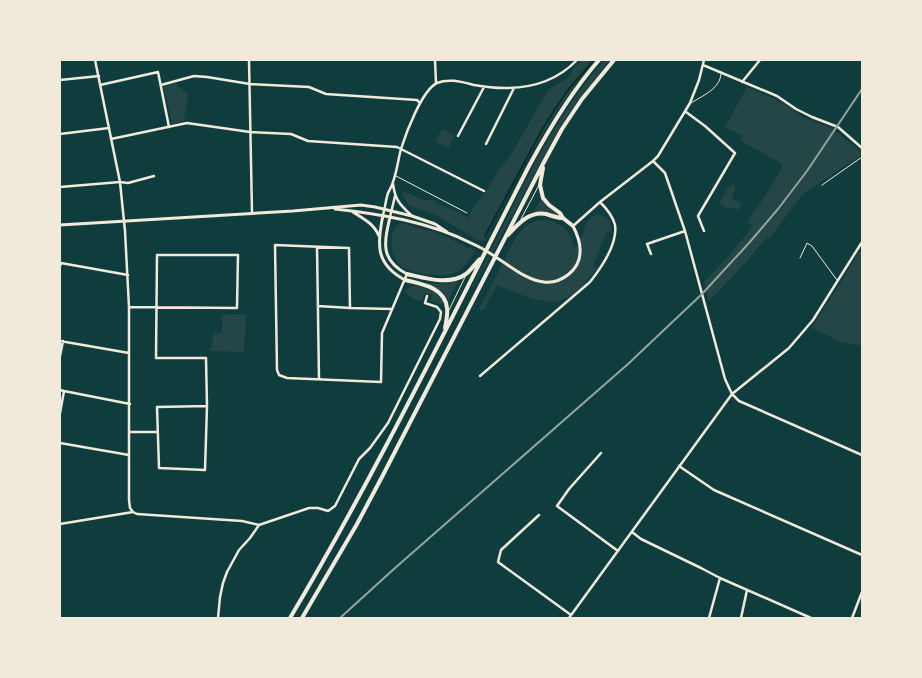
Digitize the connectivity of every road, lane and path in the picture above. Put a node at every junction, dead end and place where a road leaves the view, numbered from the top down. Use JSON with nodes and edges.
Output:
{"nodes":[{"id":1,"x":95,"y":60,"type":"edge"},
{"id":2,"x":249,"y":60,"type":"edge"},
{"id":3,"x":435,"y":60,"type":"edge"},
{"id":4,"x":577,"y":60,"type":"edge"},
{"id":5,"x":599,"y":60,"type":"edge"},
{"id":6,"x":614,"y":60,"type":"edge"},
{"id":7,"x":704,"y":60,"type":"edge"},
{"id":8,"x":760,"y":60,"type":"edge"},
{"id":9,"x":704,"y":65,"type":"junction"},
{"id":10,"x":720,"y":72,"type":"junction"},
{"id":11,"x":98,"y":76,"type":"junction"},
{"id":12,"x":60,"y":80,"type":"edge"},
{"id":13,"x":742,"y":82,"type":"junction"},
{"id":14,"x":436,"y":83,"type":"junction"},
{"id":15,"x":250,"y":84,"type":"junction"},
{"id":16,"x":100,"y":85,"type":"junction"},
{"id":17,"x":161,"y":85,"type":"junction"},
{"id":18,"x":484,"y":87,"type":"junction"},
{"id":19,"x":514,"y":88,"type":"junction"},
{"id":20,"x":690,"y":103,"type":"junction"},
{"id":21,"x":420,"y":104,"type":"junction"},
{"id":22,"x":686,"y":112,"type":"junction"},
{"id":23,"x":169,"y":127,"type":"junction"},
{"id":24,"x":109,"y":128,"type":"junction"},
{"id":25,"x":250,"y":132,"type":"junction"},
{"id":26,"x":60,"y":134,"type":"edge"},
{"id":27,"x":458,"y":136,"type":"dead end"},
{"id":28,"x":111,"y":139,"type":"junction"},
{"id":29,"x":486,"y":144,"type":"dead end"},
{"id":30,"x":862,"y":148,"type":"edge"},
{"id":31,"x":402,"y":149,"type":"junction"},
{"id":32,"x":862,"y":158,"type":"edge"},
{"id":33,"x":653,"y":161,"type":"junction"},
{"id":34,"x":544,"y":162,"type":"junction"},
{"id":35,"x":154,"y":176,"type":"dead end"},
{"id":36,"x":395,"y":176,"type":"junction"},
{"id":37,"x":120,"y":182,"type":"junction"},
{"id":38,"x":540,"y":182,"type":"junction"},
{"id":39,"x":393,"y":184,"type":"junction"},
{"id":40,"x":822,"y":185,"type":"dead end"},
{"id":41,"x":60,"y":187,"type":"edge"},
{"id":42,"x":484,"y":191,"type":"dead end"},
{"id":43,"x":395,"y":196,"type":"junction"},
{"id":44,"x":600,"y":202,"type":"junction"},
{"id":45,"x":328,"y":209,"type":"junction"},
{"id":46,"x":385,"y":209,"type":"junction"},
{"id":47,"x":351,"y":211,"type":"junction"},
{"id":48,"x":392,"y":211,"type":"junction"},
{"id":49,"x":252,"y":213,"type":"junction"},
{"id":50,"x":467,"y":213,"type":"dead end"},
{"id":51,"x":383,"y":215,"type":"junction"},
{"id":52,"x":390,"y":216,"type":"junction"},
{"id":53,"x":412,"y":216,"type":"junction"},
{"id":54,"x":563,"y":218,"type":"junction"},
{"id":55,"x":124,"y":221,"type":"junction"},
{"id":56,"x":520,"y":222,"type":"junction"},
{"id":57,"x":60,"y":225,"type":"edge"},
{"id":58,"x":573,"y":226,"type":"junction"},
{"id":59,"x":704,"y":231,"type":"dead end"},
{"id":60,"x":447,"y":232,"type":"junction"},
{"id":61,"x":685,"y":232,"type":"junction"},
{"id":62,"x":379,"y":237,"type":"junction"},
{"id":63,"x":503,"y":241,"type":"junction"},
{"id":64,"x":862,"y":242,"type":"edge"},
{"id":65,"x":317,"y":247,"type":"junction"},
{"id":66,"x":651,"y":254,"type":"dead end"},
{"id":67,"x":482,"y":256,"type":"junction"},
{"id":68,"x":800,"y":258,"type":"dead end"},
{"id":69,"x":60,"y":266,"type":"edge"},
{"id":70,"x":467,"y":272,"type":"junction"},
{"id":71,"x":407,"y":274,"type":"junction"},
{"id":72,"x":128,"y":275,"type":"junction"},
{"id":73,"x":405,"y":280,"type":"junction"},
{"id":74,"x":838,"y":281,"type":"junction"},
{"id":75,"x":428,"y":296,"type":"dead end"},
{"id":76,"x":318,"y":306,"type":"junction"},
{"id":77,"x":129,"y":307,"type":"junction"},
{"id":78,"x":156,"y":307,"type":"junction"},
{"id":79,"x":350,"y":308,"type":"junction"},
{"id":80,"x":392,"y":309,"type":"junction"},
{"id":81,"x":448,"y":312,"type":"junction"},
{"id":82,"x":444,"y":332,"type":"junction"},
{"id":83,"x":61,"y":341,"type":"edge"},
{"id":84,"x":129,"y":353,"type":"junction"},
{"id":85,"x":60,"y":356,"type":"edge"},
{"id":86,"x":480,"y":376,"type":"dead end"},
{"id":87,"x":319,"y":379,"type":"junction"},
{"id":88,"x":62,"y":391,"type":"edge"},
{"id":89,"x":732,"y":394,"type":"junction"},
{"id":90,"x":130,"y":404,"type":"junction"},
{"id":91,"x":207,"y":406,"type":"junction"},
{"id":92,"x":60,"y":413,"type":"edge"},
{"id":93,"x":130,"y":432,"type":"junction"},
{"id":94,"x":158,"y":432,"type":"junction"},
{"id":95,"x":60,"y":443,"type":"edge"},
{"id":96,"x":601,"y":453,"type":"dead end"},
{"id":97,"x":129,"y":455,"type":"junction"},
{"id":98,"x":862,"y":455,"type":"edge"},
{"id":99,"x":680,"y":466,"type":"junction"},
{"id":100,"x":133,"y":512,"type":"junction"},
{"id":101,"x":539,"y":515,"type":"dead end"},
{"id":102,"x":60,"y":524,"type":"edge"},
{"id":103,"x":259,"y":525,"type":"junction"},
{"id":104,"x":632,"y":532,"type":"junction"},
{"id":105,"x":618,"y":551,"type":"junction"},
{"id":106,"x":862,"y":555,"type":"edge"},
{"id":107,"x":720,"y":578,"type":"junction"},
{"id":108,"x":748,"y":590,"type":"junction"},
{"id":109,"x":862,"y":592,"type":"edge"},
{"id":110,"x":570,"y":617,"type":"edge"},
{"id":111,"x":218,"y":618,"type":"edge"},
{"id":112,"x":290,"y":618,"type":"edge"},
{"id":113,"x":302,"y":618,"type":"edge"},
{"id":114,"x":709,"y":618,"type":"edge"},
{"id":115,"x":741,"y":618,"type":"edge"},
{"id":116,"x":811,"y":618,"type":"edge"},
{"id":117,"x":852,"y":618,"type":"edge"}],
"edges":[{"from":1,"to":11,"type":"street"},
{"from":2,"to":15,"type":"street"},
{"from":3,"to":14,"type":"street"},
{"from":4,"to":19,"type":"street"},
{"from":5,"to":67,"type":"highway"},
{"from":6,"to":34,"type":"highway"},
{"from":7,"to":9,"type":"street"},
{"from":8,"to":13,"type":"street"},
{"from":9,"to":10,"type":"street"},
{"from":9,"to":20,"type":"street"},
{"from":10,"to":13,"type":"street"},
{"from":10,"to":20,"type":"lane"},
{"from":11,"to":12,"type":"street"},
{"from":11,"to":16,"type":"street"},
{"from":13,"to":30,"type":"street"},
{"from":14,"to":18,"type":"street"},
{"from":14,"to":21,"type":"street"},
{"from":15,"to":17,"type":"street"},
{"from":15,"to":21,"type":"street"},
{"from":15,"to":25,"type":"street"},
{"from":16,"to":17,"type":"street"},
{"from":16,"to":24,"type":"street"},
{"from":17,"to":23,"type":"street"},
{"from":18,"to":19,"type":"street"},
{"from":18,"to":27,"type":"street"},
{"from":19,"to":29,"type":"street"},
{"from":20,"to":22,"type":"street"},
{"from":21,"to":31,"type":"street"},
{"from":22,"to":33,"type":"street"},
{"from":22,"to":59,"type":"street"},
{"from":23,"to":25,"type":"street"},
{"from":23,"to":28,"type":"street"},
{"from":24,"to":26,"type":"street"},
{"from":24,"to":28,"type":"street"},
{"from":25,"to":31,"type":"street"},
{"from":25,"to":49,"type":"street"},
{"from":28,"to":37,"type":"street"},
{"from":31,"to":36,"type":"street"},
{"from":31,"to":42,"type":"street"},
{"from":32,"to":40,"type":"lane"},
{"from":33,"to":44,"type":"street"},
{"from":33,"to":61,"type":"street"},
{"from":34,"to":38,"type":"highway"},
{"from":34,"to":63,"type":"highway"},
{"from":35,"to":37,"type":"street"},
{"from":36,"to":39,"type":"street"},
{"from":36,"to":50,"type":"lane"},
{"from":37,"to":41,"type":"street"},
{"from":37,"to":55,"type":"street"},
{"from":38,"to":54,"type":"highway"},
{"from":38,"to":56,"type":"lane"},
{"from":39,"to":43,"type":"street"},
{"from":39,"to":46,"type":"street"},
{"from":43,"to":48,"type":"street"},
{"from":43,"to":53,"type":"street"},
{"from":44,"to":58,"type":"street"},
{"from":44,"to":86,"type":"street"},
{"from":45,"to":46,"type":"street"},
{"from":45,"to":47,"type":"street"},
{"from":45,"to":49,"type":"street"},
{"from":46,"to":48,"type":"street"},
{"from":46,"to":51,"type":"street"},
{"from":47,"to":51,"type":"street"},
{"from":47,"to":62,"type":"street"},
{"from":48,"to":52,"type":"street"},
{"from":48,"to":53,"type":"street"},
{"from":49,"to":55,"type":"street"},
{"from":51,"to":52,"type":"street"},
{"from":51,"to":62,"type":"street"},
{"from":52,"to":60,"type":"street"},
{"from":52,"to":71,"type":"street"},
{"from":53,"to":60,"type":"street"},
{"from":54,"to":56,"type":"highway"},
{"from":54,"to":58,"type":"highway"},
{"from":55,"to":57,"type":"street"},
{"from":55,"to":72,"type":"street"},
{"from":56,"to":63,"type":"highway"},
{"from":58,"to":60,"type":"street"},
{"from":61,"to":66,"type":"street"},
{"from":61,"to":89,"type":"street"},
{"from":62,"to":73,"type":"street"},
{"from":63,"to":113,"type":"highway"},
{"from":64,"to":74,"type":"street"},
{"from":65,"to":76,"type":"street"},
{"from":65,"to":79,"type":"street"},
{"from":65,"to":87,"type":"street"},
{"from":67,"to":70,"type":"highway"},
{"from":67,"to":82,"type":"highway"},
{"from":68,"to":74,"type":"lane"},
{"from":69,"to":72,"type":"street"},
{"from":70,"to":71,"type":"highway"},
{"from":70,"to":81,"type":"lane"},
{"from":71,"to":73,"type":"street"},
{"from":72,"to":77,"type":"street"},
{"from":73,"to":80,"type":"street"},
{"from":73,"to":81,"type":"highway"},
{"from":74,"to":89,"type":"street"},
{"from":75,"to":103,"type":"street"},
{"from":76,"to":79,"type":"street"},
{"from":76,"to":87,"type":"street"},
{"from":77,"to":78,"type":"street"},
{"from":77,"to":84,"type":"street"},
{"from":78,"to":78,"type":"street"},
{"from":78,"to":91,"type":"street"},
{"from":79,"to":80,"type":"street"},
{"from":80,"to":87,"type":"street"},
{"from":81,"to":82,"type":"highway"},
{"from":82,"to":112,"type":"highway"},
{"from":83,"to":84,"type":"street"},
{"from":83,"to":85,"type":"street"},
{"from":84,"to":90,"type":"street"},
{"from":88,"to":90,"type":"street"},
{"from":88,"to":92,"type":"street"},
{"from":89,"to":98,"type":"street"},
{"from":89,"to":99,"type":"street"},
{"from":90,"to":93,"type":"street"},
{"from":91,"to":94,"type":"street"},
{"from":91,"to":94,"type":"street"},
{"from":93,"to":94,"type":"street"},
{"from":93,"to":97,"type":"street"},
{"from":95,"to":97,"type":"street"},
{"from":96,"to":105,"type":"street"},
{"from":97,"to":100,"type":"street"},
{"from":99,"to":104,"type":"street"},
{"from":99,"to":106,"type":"street"},
{"from":100,"to":102,"type":"street"},
{"from":100,"to":103,"type":"street"},
{"from":101,"to":110,"type":"street"},
{"from":103,"to":111,"type":"street"},
{"from":104,"to":105,"type":"street"},
{"from":104,"to":107,"type":"street"},
{"from":105,"to":110,"type":"street"},
{"from":107,"to":108,"type":"street"},
{"from":107,"to":114,"type":"street"},
{"from":108,"to":115,"type":"street"},
{"from":108,"to":116,"type":"street"},
{"from":109,"to":117,"type":"street"}]}
